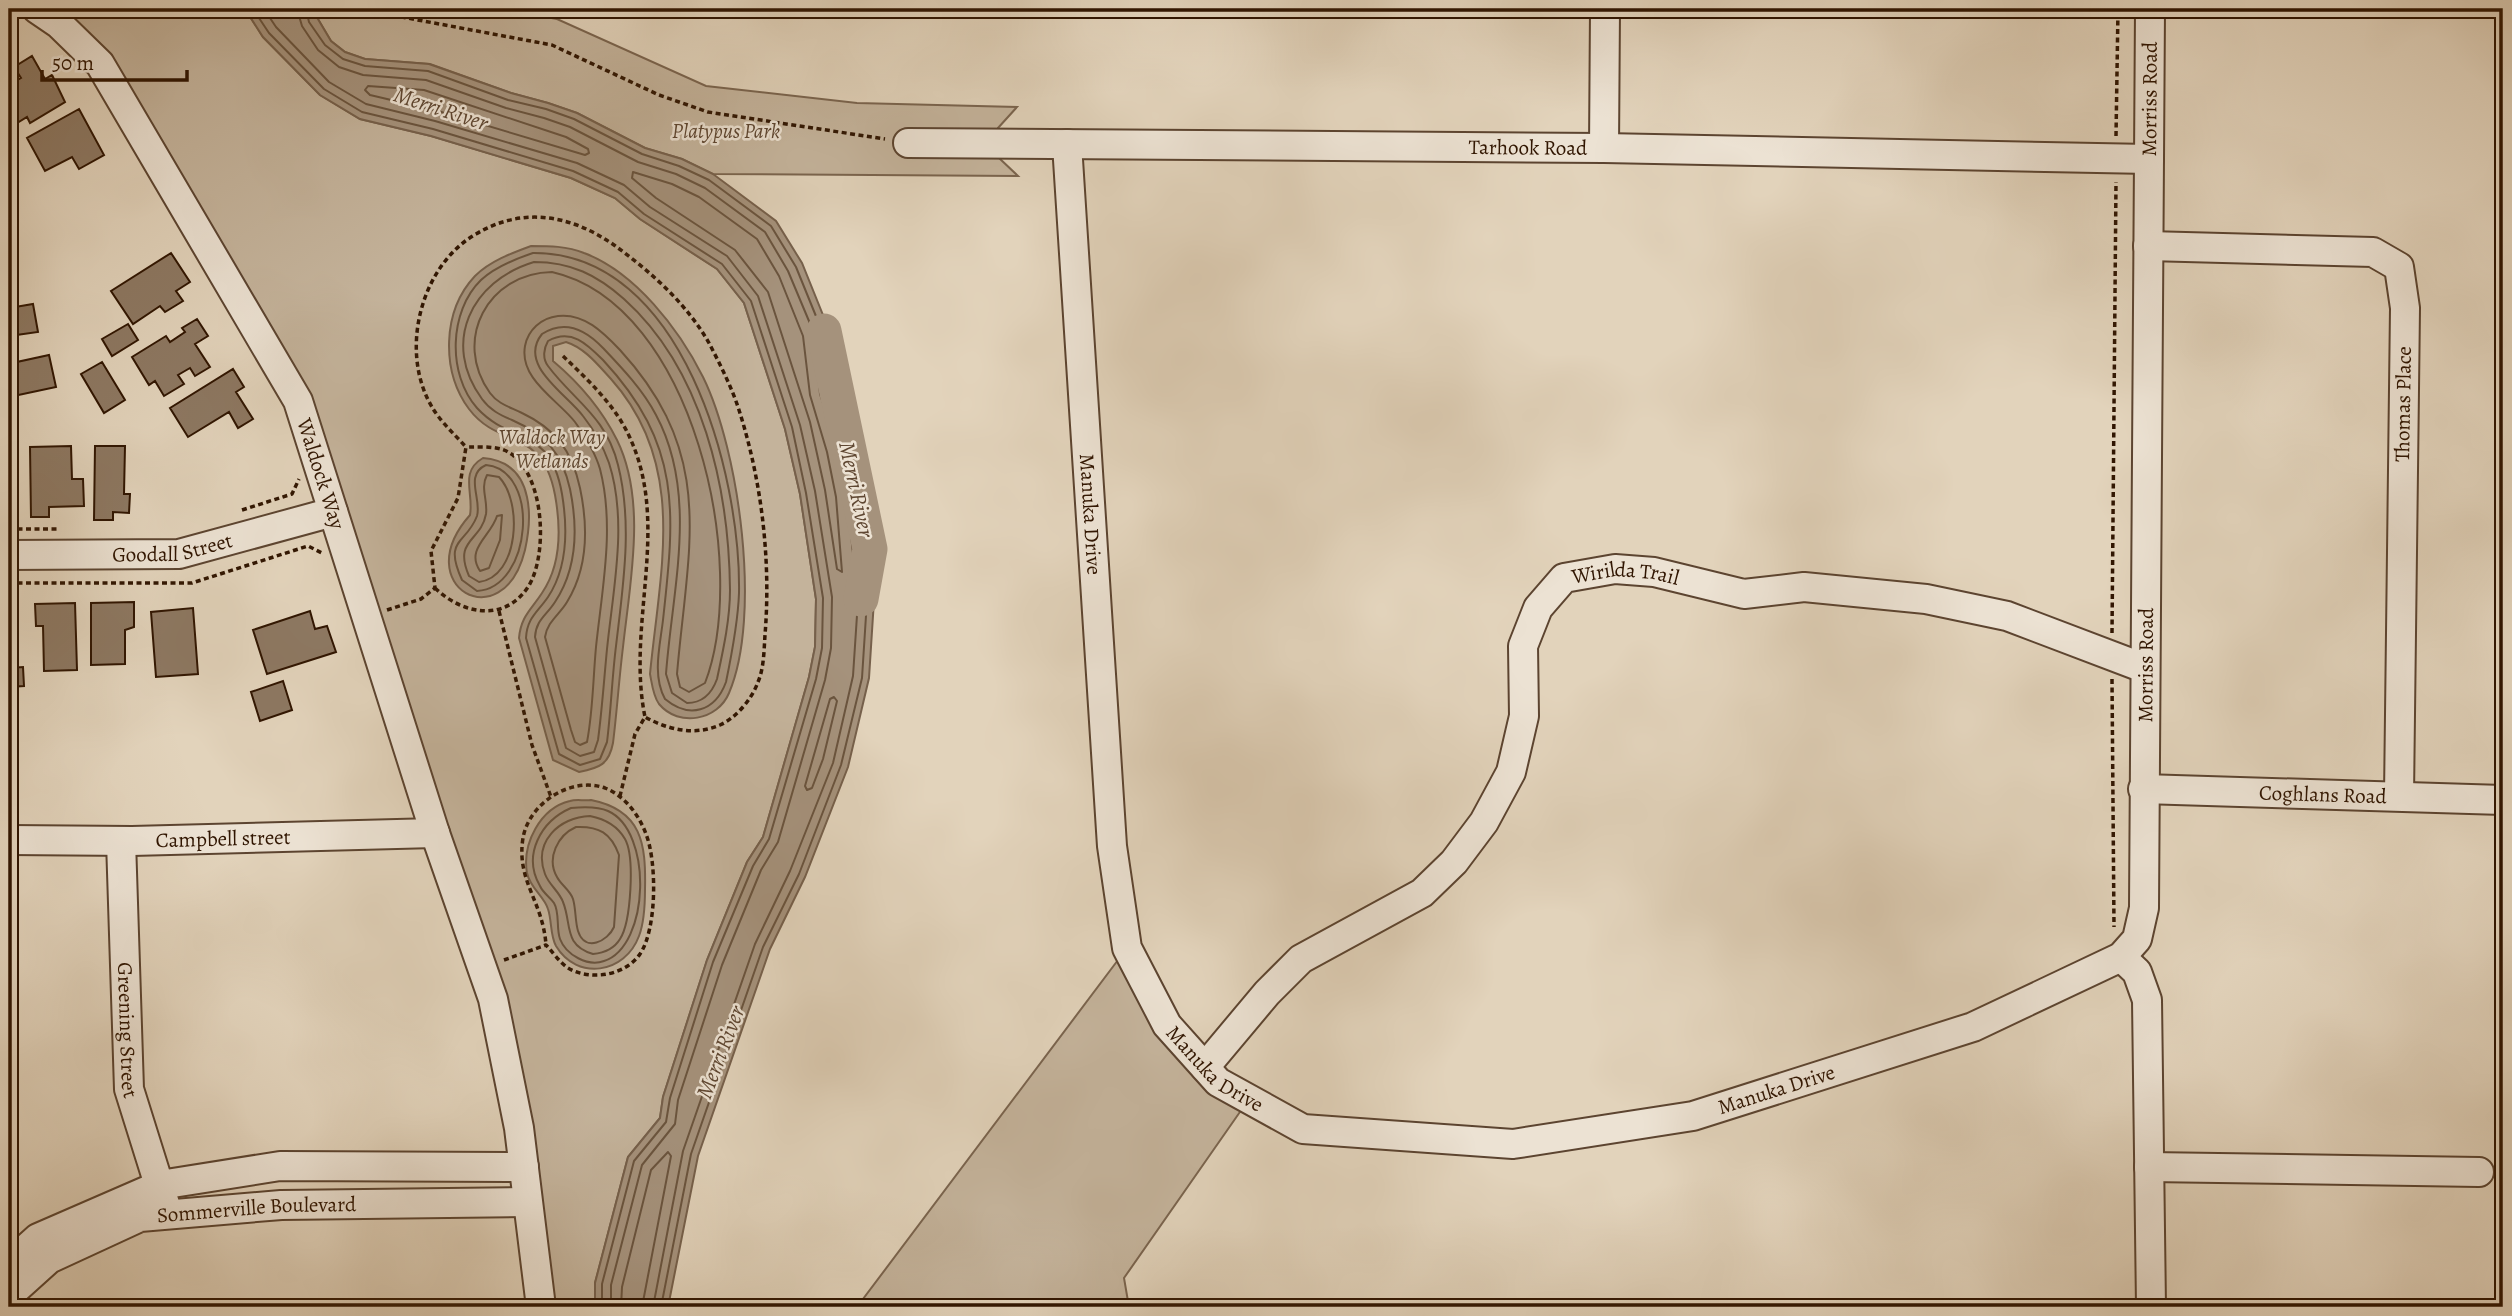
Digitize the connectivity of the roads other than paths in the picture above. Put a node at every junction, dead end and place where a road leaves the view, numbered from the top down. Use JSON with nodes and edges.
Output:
{"nodes":[{"id":1,"x":37,"y":9,"type":"edge"},
{"id":2,"x":1605,"y":9,"type":"edge"},
{"id":3,"x":2150,"y":9,"type":"edge"},
{"id":4,"x":908,"y":143,"type":"road end"},
{"id":5,"x":1067,"y":144,"type":"junction"},
{"id":6,"x":1604,"y":148,"type":"junction"},
{"id":7,"x":2149,"y":159,"type":"junction"},
{"id":8,"x":2148,"y":246,"type":"junction"},
{"id":9,"x":333,"y":512,"type":"junction"},
{"id":10,"x":9,"y":555,"type":"edge"},
{"id":11,"x":2144,"y":668,"type":"junction"},
{"id":12,"x":2143,"y":789,"type":"junction"},
{"id":13,"x":2399,"y":796,"type":"junction"},
{"id":14,"x":2503,"y":800,"type":"edge"},
{"id":15,"x":435,"y":833,"type":"junction"},
{"id":16,"x":9,"y":840,"type":"edge"},
{"id":17,"x":121,"y":841,"type":"junction"},
{"id":18,"x":2117,"y":959,"type":"junction"},
{"id":19,"x":1205,"y":1067,"type":"junction"},
{"id":20,"x":524,"y":1167,"type":"junction"},
{"id":21,"x":2149,"y":1167,"type":"junction"},
{"id":22,"x":2479,"y":1172,"type":"dead end"},
{"id":23,"x":160,"y":1185,"type":"junction"},
{"id":24,"x":526,"y":1202,"type":"junction"},
{"id":25,"x":167,"y":1215,"type":"junction"},
{"id":26,"x":9,"y":1264,"type":"edge"},
{"id":27,"x":9,"y":1295,"type":"edge"},
{"id":28,"x":541,"y":1307,"type":"edge"},
{"id":29,"x":2151,"y":1307,"type":"edge"}],
"edges":[{"from":1,"to":9,"type":"street","name":"Waldock Way"},
{"from":2,"to":6,"type":"street"},
{"from":3,"to":7,"type":"street","name":"Morriss Road"},
{"from":4,"to":5,"type":"street","name":"Tarhook Road"},
{"from":5,"to":6,"type":"street","name":"Tarhook Road"},
{"from":5,"to":19,"type":"street","name":"Manuka Drive"},
{"from":6,"to":7,"type":"street","name":"Tarhook Road"},
{"from":7,"to":8,"type":"street","name":"Morriss Road"},
{"from":8,"to":11,"type":"street","name":"Morriss Road"},
{"from":8,"to":13,"type":"street","name":"Thomas Place"},
{"from":9,"to":10,"type":"street","name":"Goodall Street"},
{"from":9,"to":15,"type":"street","name":"Waldock Way"},
{"from":11,"to":12,"type":"street","name":"Morriss Road"},
{"from":11,"to":19,"type":"street","name":"Wirilda Trail"},
{"from":12,"to":13,"type":"street","name":"Coghlans Road"},
{"from":12,"to":18,"type":"street","name":"Morriss Road"},
{"from":13,"to":14,"type":"street","name":"Coghlans Road"},
{"from":15,"to":17,"type":"street","name":"Campbell street"},
{"from":15,"to":20,"type":"street","name":"Waldock Way"},
{"from":16,"to":17,"type":"street","name":"Campbell street"},
{"from":17,"to":23,"type":"street","name":"Greening Street"},
{"from":18,"to":19,"type":"street","name":"Manuka Drive"},
{"from":18,"to":21,"type":"street"},
{"from":20,"to":23,"type":"street","name":"Sommerville Boulevard"},
{"from":20,"to":24,"type":"street","name":"Waldock Way"},
{"from":21,"to":22,"type":"street"},
{"from":21,"to":29,"type":"street"},
{"from":23,"to":25,"type":"street","name":"Greening Street"},
{"from":23,"to":26,"type":"street","name":"Sommerville Boulevard"},
{"from":24,"to":25,"type":"street","name":"Sommerville Boulevard"},
{"from":24,"to":28,"type":"street","name":"Waldock Way"},
{"from":25,"to":27,"type":"street","name":"Sommerville Boulevard"}]}
